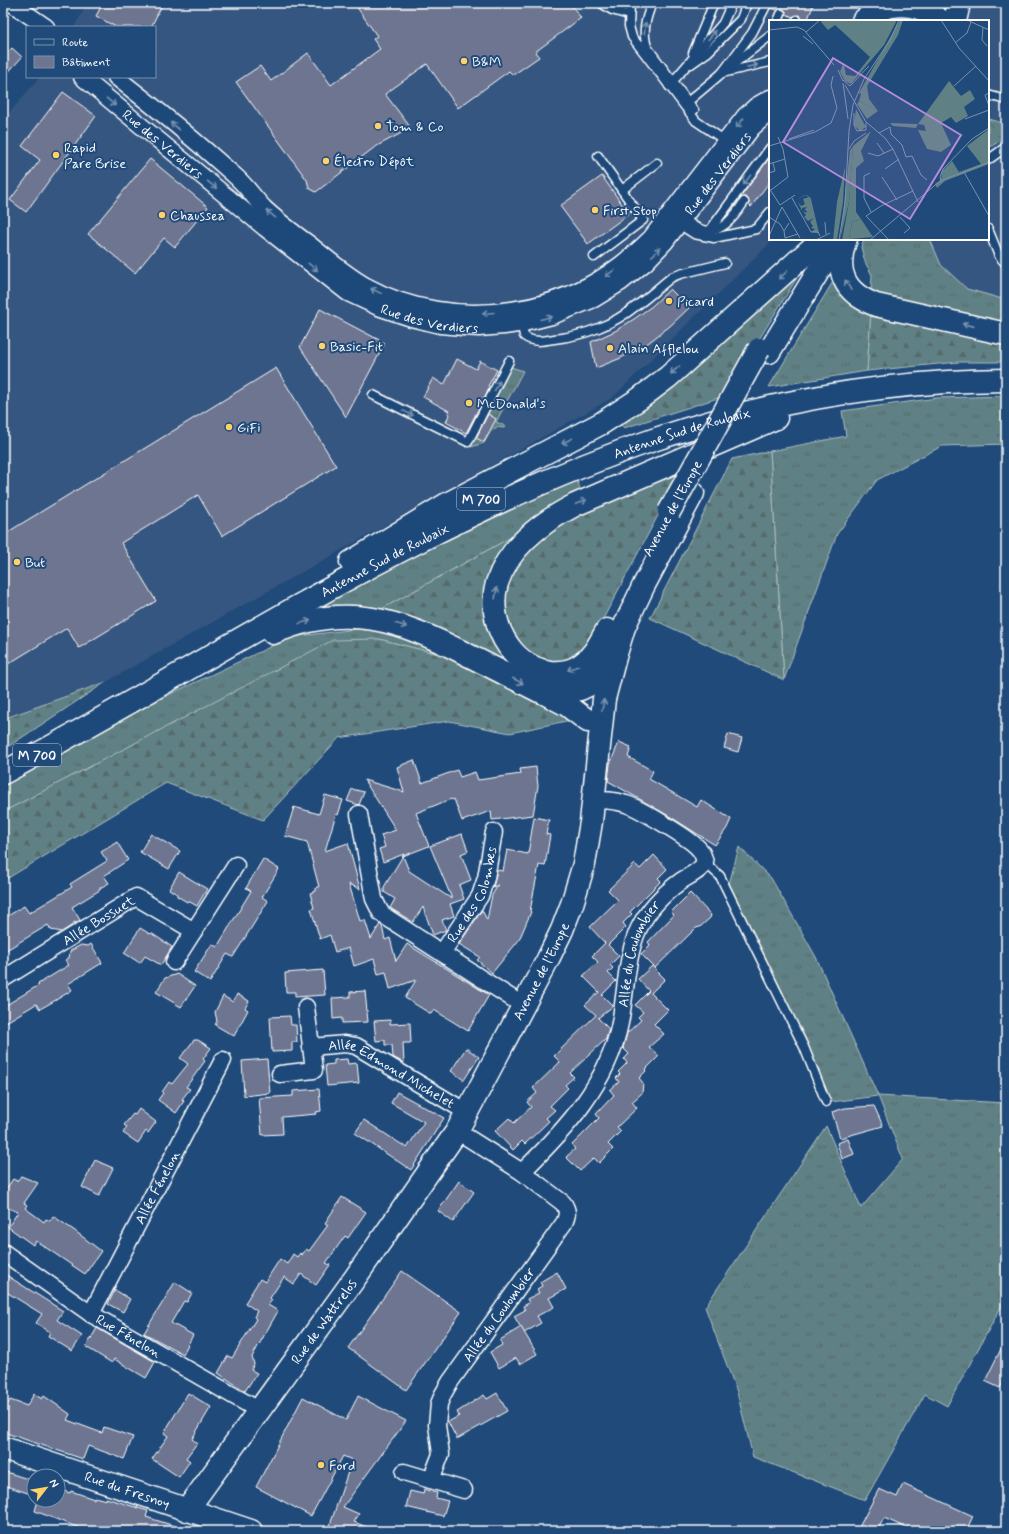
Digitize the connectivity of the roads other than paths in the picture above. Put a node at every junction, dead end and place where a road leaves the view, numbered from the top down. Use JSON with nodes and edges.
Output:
{"nodes":[{"id":1,"x":10,"y":3,"type":"edge"},
{"id":2,"x":601,"y":3,"type":"edge"},
{"id":3,"x":630,"y":3,"type":"edge"},
{"id":4,"x":652,"y":3,"type":"edge"},
{"id":5,"x":714,"y":3,"type":"edge"},
{"id":6,"x":732,"y":3,"type":"edge"},
{"id":7,"x":747,"y":3,"type":"edge"},
{"id":8,"x":959,"y":3,"type":"edge"},
{"id":9,"x":910,"y":4,"type":"edge"},
{"id":10,"x":766,"y":6,"type":"dead end"},
{"id":11,"x":629,"y":15,"type":"junction"},
{"id":12,"x":863,"y":20,"type":"edge"},
{"id":13,"x":940,"y":20,"type":"edge"},
{"id":14,"x":955,"y":20,"type":"edge"},
{"id":15,"x":33,"y":26,"type":"edge"},
{"id":16,"x":44,"y":26,"type":"edge"},
{"id":17,"x":769,"y":37,"type":"edge"},
{"id":18,"x":690,"y":62,"type":"junction"},
{"id":19,"x":769,"y":62,"type":"edge"},
{"id":20,"x":682,"y":70,"type":"junction"},
{"id":21,"x":722,"y":73,"type":"junction"},
{"id":22,"x":83,"y":78,"type":"edge"},
{"id":23,"x":117,"y":78,"type":"edge"},
{"id":24,"x":671,"y":85,"type":"junction"},
{"id":25,"x":989,"y":95,"type":"edge"},
{"id":26,"x":769,"y":99,"type":"edge"},
{"id":27,"x":1006,"y":100,"type":"edge"},
{"id":28,"x":686,"y":104,"type":"junction"},
{"id":29,"x":769,"y":113,"type":"edge"},
{"id":30,"x":731,"y":145,"type":"junction"},
{"id":31,"x":1006,"y":147,"type":"edge"},
{"id":32,"x":769,"y":149,"type":"edge"},
{"id":33,"x":598,"y":156,"type":"dead end"},
{"id":34,"x":989,"y":159,"type":"edge"},
{"id":35,"x":657,"y":163,"type":"dead end"},
{"id":36,"x":622,"y":190,"type":"junction"},
{"id":37,"x":744,"y":202,"type":"dead end"},
{"id":38,"x":769,"y":213,"type":"edge"},
{"id":39,"x":677,"y":217,"type":"junction"},
{"id":40,"x":734,"y":217,"type":"junction"},
{"id":41,"x":710,"y":230,"type":"junction"},
{"id":42,"x":989,"y":231,"type":"edge"},
{"id":43,"x":743,"y":232,"type":"junction"},
{"id":44,"x":821,"y":240,"type":"edge"},
{"id":45,"x":827,"y":240,"type":"edge"},
{"id":46,"x":837,"y":240,"type":"edge"},
{"id":47,"x":846,"y":240,"type":"edge"},
{"id":48,"x":594,"y":256,"type":"dead end"},
{"id":49,"x":725,"y":263,"type":"dead end"},
{"id":50,"x":1006,"y":264,"type":"edge"},
{"id":51,"x":520,"y":317,"type":"junction"},
{"id":52,"x":1006,"y":334,"type":"edge"},
{"id":53,"x":764,"y":351,"type":"junction"},
{"id":54,"x":509,"y":361,"type":"dead end"},
{"id":55,"x":1006,"y":370,"type":"edge"},
{"id":56,"x":1006,"y":380,"type":"edge"},
{"id":57,"x":907,"y":386,"type":"junction"},
{"id":58,"x":373,"y":395,"type":"dead end"},
{"id":59,"x":300,"y":594,"type":"junction"},
{"id":60,"x":616,"y":629,"type":"junction"},
{"id":61,"x":592,"y":682,"type":"junction"},
{"id":62,"x":539,"y":691,"type":"junction"},
{"id":63,"x":142,"y":696,"type":"junction"},
{"id":64,"x":588,"y":721,"type":"junction"},
{"id":65,"x":3,"y":760,"type":"edge"},
{"id":66,"x":3,"y":773,"type":"edge"},
{"id":67,"x":593,"y":800,"type":"junction"},
{"id":68,"x":359,"y":814,"type":"dead end"},
{"id":69,"x":494,"y":832,"type":"dead end"},
{"id":70,"x":705,"y":863,"type":"junction"},
{"id":71,"x":236,"y":865,"type":"dead end"},
{"id":72,"x":194,"y":931,"type":"junction"},
{"id":73,"x":442,"y":953,"type":"junction"},
{"id":74,"x":174,"y":962,"type":"dead end"},
{"id":75,"x":3,"y":979,"type":"edge"},
{"id":76,"x":524,"y":1006,"type":"junction"},
{"id":77,"x":306,"y":1007,"type":"dead end"},
{"id":78,"x":311,"y":1047,"type":"junction"},
{"id":79,"x":223,"y":1060,"type":"dead end"},
{"id":80,"x":280,"y":1074,"type":"dead end"},
{"id":81,"x":826,"y":1102,"type":"dead end"},
{"id":82,"x":462,"y":1122,"type":"junction"},
{"id":83,"x":522,"y":1172,"type":"junction"},
{"id":84,"x":3,"y":1252,"type":"edge"},
{"id":85,"x":91,"y":1314,"type":"junction"},
{"id":86,"x":260,"y":1411,"type":"junction"},
{"id":87,"x":3,"y":1448,"type":"edge"},
{"id":88,"x":404,"y":1472,"type":"dead end"},
{"id":89,"x":431,"y":1480,"type":"junction"},
{"id":90,"x":464,"y":1490,"type":"dead end"},
{"id":91,"x":187,"y":1510,"type":"junction"},
{"id":92,"x":251,"y":1531,"type":"edge"}],
"edges":[{"from":1,"to":15,"type":"street"},
{"from":1,"to":16,"type":"street"},
{"from":2,"to":11,"type":"lane"},
{"from":3,"to":11,"type":"lane"},
{"from":24,"to":4,"type":"lane","one_way":true},
{"from":5,"to":18,"type":"lane"},
{"from":18,"to":6,"type":"lane","one_way":true},
{"from":7,"to":20,"type":"lane"},
{"from":8,"to":14,"type":"main road"},
{"from":9,"to":12,"type":"main road"},
{"from":9,"to":13,"type":"main road"},
{"from":10,"to":21,"type":"lane"},
{"from":11,"to":24,"type":"lane"},
{"from":17,"to":21,"type":"lane"},
{"from":18,"to":20,"type":"lane"},
{"from":21,"to":19,"type":"lane","one_way":true},
{"from":20,"to":24,"type":"lane"},
{"from":21,"to":28,"type":"lane"},
{"from":22,"to":51,"type":"street","name":"Rue des Verdiers","one_way":true},
{"from":51,"to":23,"type":"street","name":"Rue des Verdiers","one_way":true},
{"from":24,"to":28,"type":"lane"},
{"from":25,"to":27,"type":"lane"},
{"from":26,"to":30,"type":"street","name":"Rue des Verdiers","one_way":true},
{"from":28,"to":30,"type":"lane"},
{"from":29,"to":30,"type":"street","name":"Rue des Verdiers"},
{"from":30,"to":39,"type":"street","name":"Rue des Verdiers"},
{"from":31,"to":34,"type":"lane"},
{"from":32,"to":41,"type":"lane","one_way":true},
{"from":33,"to":36,"type":"lane"},
{"from":35,"to":36,"type":"lane"},
{"from":36,"to":48,"type":"lane"},
{"from":37,"to":40,"type":"lane"},
{"from":38,"to":43,"type":"lane"},
{"from":39,"to":41,"type":"lane"},
{"from":39,"to":43,"type":"lane"},
{"from":39,"to":51,"type":"street","name":"Rue des Verdiers"},
{"from":40,"to":41,"type":"lane"},
{"from":40,"to":43,"type":"lane"},
{"from":42,"to":50,"type":"lane"},
{"from":44,"to":59,"type":"main road","one_way":true},
{"from":45,"to":53,"type":"main road","name":"Avenue de l'Europe"},
{"from":46,"to":53,"type":"main road","name":"Avenue de l'Europe"},
{"from":52,"to":47,"type":"main road","one_way":true},
{"from":49,"to":51,"type":"lane"},
{"from":53,"to":60,"type":"main road","name":"Avenue de l'Europe"},
{"from":53,"to":60,"type":"main road","name":"Avenue de l'Europe","bridge":true},
{"from":58,"to":54,"type":"lane","one_way":true},
{"from":55,"to":59,"type":"main road","name":"Antenne Sud de Roubaix","number":"M 700"},
{"from":56,"to":57,"type":"main road","name":"Antenne Sud de Roubaix","number":"M 700"},
{"from":60,"to":57,"type":"main road","one_way":true},
{"from":57,"to":63,"type":"main road","name":"Antenne Sud de Roubaix","number":"M 700"},
{"from":59,"to":65,"type":"main road","name":"Antenne Sud de Roubaix","number":"M 700"},
{"from":60,"to":61,"type":"main road"},
{"from":67,"to":60,"type":"main road","name":"Avenue de l'Europe","one_way":true},
{"from":61,"to":62,"type":"main road"},
{"from":61,"to":64,"type":"main road","name":"Avenue de l'Europe"},
{"from":63,"to":62,"type":"main road","one_way":true},
{"from":62,"to":64,"type":"main road"},
{"from":63,"to":66,"type":"main road","name":"Antenne Sud de Roubaix","number":"M 700"},
{"from":64,"to":67,"type":"main road","name":"Avenue de l'Europe"},
{"from":67,"to":70,"type":"street"},
{"from":67,"to":76,"type":"main road","name":"Avenue de l'Europe"},
{"from":68,"to":73,"type":"street","name":"Rue des Colombes"},
{"from":69,"to":73,"type":"street","name":"Rue des Colombes"},
{"from":70,"to":81,"type":"lane"},
{"from":70,"to":83,"type":"street","name":"Allée du Coulombier"},
{"from":71,"to":72,"type":"street"},
{"from":72,"to":74,"type":"street"},
{"from":72,"to":75,"type":"street","name":"Allée Bossuet"},
{"from":73,"to":76,"type":"street","name":"Rue des Colombes"},
{"from":76,"to":82,"type":"main road","name":"Avenue de l'Europe"},
{"from":77,"to":78,"type":"street","name":"Allée Edmond Michelet"},
{"from":78,"to":80,"type":"street","name":"Allée Edmond Michelet"},
{"from":78,"to":82,"type":"street","name":"Allée Edmond Michelet"},
{"from":79,"to":85,"type":"street","name":"Allée Fénelon"},
{"from":82,"to":83,"type":"street","name":"Allée du Coulombier"},
{"from":82,"to":86,"type":"main road","name":"Rue de Wattrelos"},
{"from":83,"to":89,"type":"street","name":"Allée du Coulombier"},
{"from":84,"to":85,"type":"street","name":"Rue Fénelon"},
{"from":85,"to":86,"type":"street","name":"Rue Fénelon"},
{"from":86,"to":91,"type":"main road","name":"Rue de Wattrelos"},
{"from":87,"to":91,"type":"main road","name":"Rue du Fresnoy"},
{"from":88,"to":89,"type":"street"},
{"from":89,"to":90,"type":"street"},
{"from":91,"to":92,"type":"main road","name":"Rue du Fresnoy"}]}
